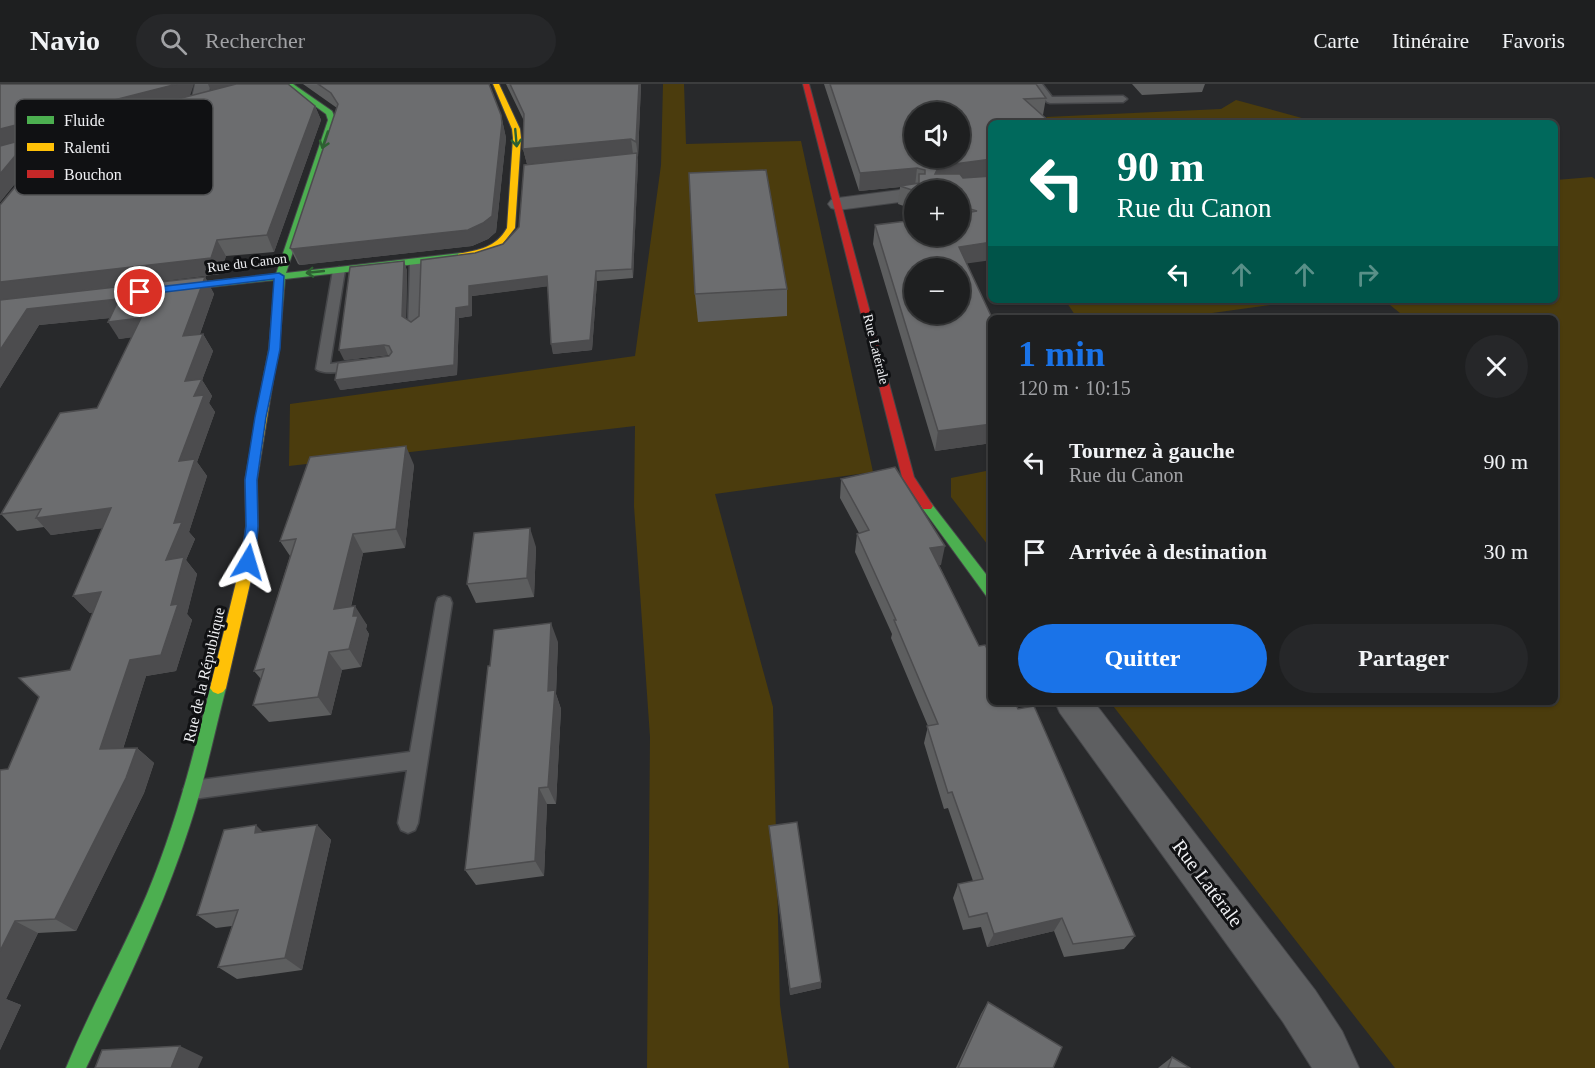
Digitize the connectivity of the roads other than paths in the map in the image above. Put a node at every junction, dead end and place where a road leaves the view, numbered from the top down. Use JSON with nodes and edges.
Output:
{"nodes":[{"id":1,"x":288,"y":84,"type":"edge"},
{"id":2,"x":496,"y":84,"type":"edge"},
{"id":3,"x":806,"y":84,"type":"edge"},
{"id":4,"x":1038,"y":84,"type":"edge"},
{"id":5,"x":1123,"y":99,"type":"dead end"},
{"id":6,"x":15,"y":154,"type":"edge"},
{"id":7,"x":0,"y":155,"type":"edge"},
{"id":8,"x":904,"y":195,"type":"edge"},
{"id":9,"x":838,"y":204,"type":"junction"},
{"id":10,"x":416,"y":262,"type":"junction"},
{"id":11,"x":339,"y":270,"type":"junction"},
{"id":12,"x":279,"y":276,"type":"junction"},
{"id":13,"x":151,"y":291,"type":"edge"},
{"id":14,"x":414,"y":326,"type":"edge"},
{"id":15,"x":367,"y":363,"type":"edge"},
{"id":16,"x":988,"y":588,"type":"edge"},
{"id":17,"x":444,"y":603,"type":"dead end"},
{"id":18,"x":1075,"y":705,"type":"edge"},
{"id":19,"x":418,"y":760,"type":"junction"},
{"id":20,"x":193,"y":790,"type":"junction"},
{"id":21,"x":408,"y":823,"type":"dead end"},
{"id":22,"x":76,"y":1068,"type":"edge"},
{"id":23,"x":1335,"y":1068,"type":"edge"}],
"edges":[{"from":1,"to":12,"type":"street","name":"Rue de la République","one_way":true},
{"from":2,"to":10,"type":"street","name":"Rue du Canon","one_way":true},
{"from":3,"to":9,"type":"street","name":"Rue Latérale"},
{"from":4,"to":5,"type":"lane"},
{"from":6,"to":7,"type":"street"},
{"from":8,"to":9,"type":"street"},
{"from":9,"to":16,"type":"street","name":"Rue Latérale"},
{"from":10,"to":11,"type":"street","name":"Rue du Canon"},
{"from":10,"to":14,"type":"lane"},
{"from":11,"to":12,"type":"street","name":"Rue du Canon","one_way":true},
{"from":11,"to":15,"type":"lane"},
{"from":12,"to":13,"type":"street","name":"Rue du Canon"},
{"from":12,"to":20,"type":"street","name":"Rue de la République"},
{"from":17,"to":19,"type":"lane"},
{"from":18,"to":23,"type":"street","name":"Rue Latérale"},
{"from":19,"to":20,"type":"lane"},
{"from":19,"to":21,"type":"lane"},
{"from":20,"to":22,"type":"street","name":"Rue de la République"}]}
